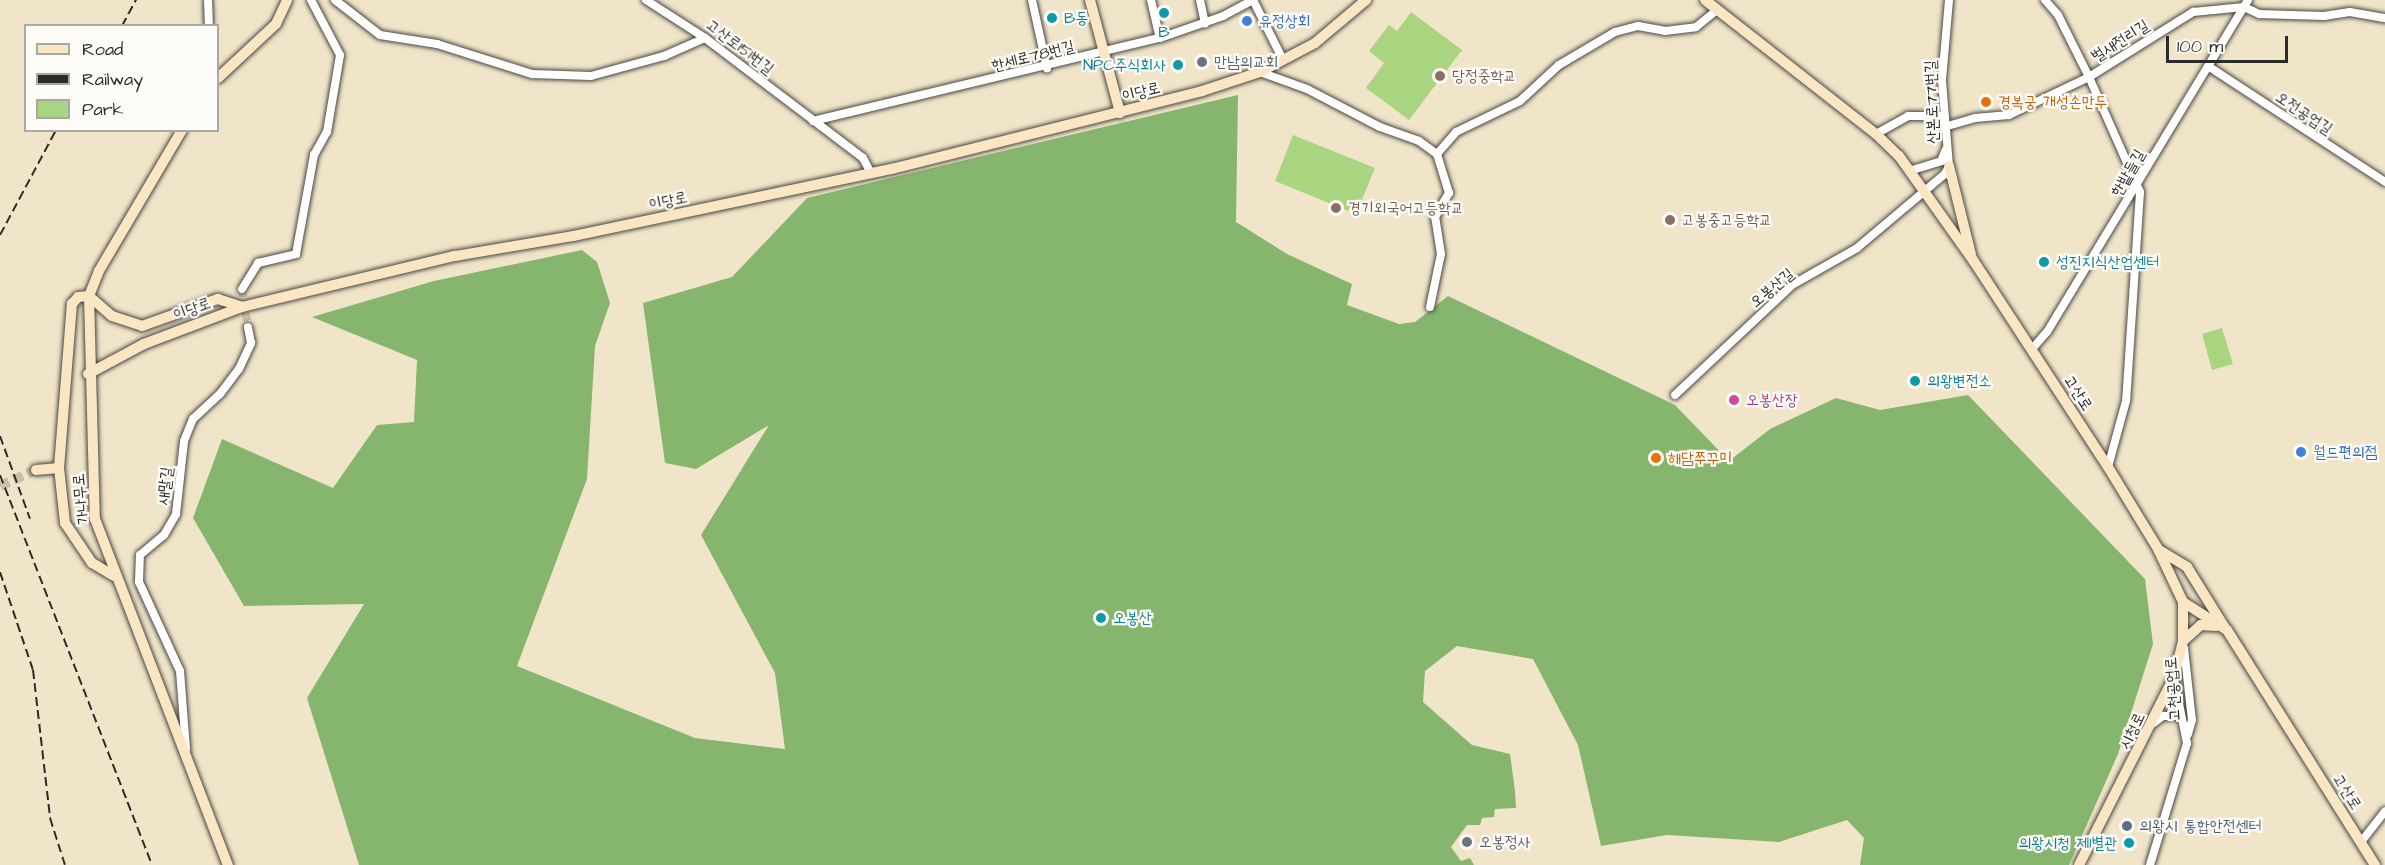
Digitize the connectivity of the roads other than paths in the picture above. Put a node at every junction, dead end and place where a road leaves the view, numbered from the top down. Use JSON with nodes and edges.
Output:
{"nodes":[{"id":1,"x":208,"y":0,"type":"edge"},
{"id":2,"x":287,"y":0,"type":"edge"},
{"id":3,"x":311,"y":0,"type":"edge"},
{"id":4,"x":335,"y":0,"type":"edge"},
{"id":5,"x":646,"y":0,"type":"edge"},
{"id":6,"x":1032,"y":0,"type":"edge"},
{"id":7,"x":1090,"y":0,"type":"edge"},
{"id":8,"x":1151,"y":0,"type":"edge"},
{"id":9,"x":1200,"y":0,"type":"edge"},
{"id":10,"x":1253,"y":0,"type":"edge"},
{"id":11,"x":1366,"y":0,"type":"edge"},
{"id":12,"x":1705,"y":0,"type":"edge"},
{"id":13,"x":1949,"y":0,"type":"edge"},
{"id":14,"x":2045,"y":0,"type":"edge"},
{"id":15,"x":2246,"y":4,"type":"edge"},
{"id":16,"x":1717,"y":10,"type":"junction"},
{"id":17,"x":2385,"y":18,"type":"edge"},
{"id":18,"x":1205,"y":23,"type":"junction"},
{"id":19,"x":208,"y":24,"type":"edge"},
{"id":20,"x":705,"y":38,"type":"junction"},
{"id":21,"x":1160,"y":38,"type":"junction"},
{"id":22,"x":1102,"y":52,"type":"junction"},
{"id":23,"x":1283,"y":60,"type":"junction"},
{"id":24,"x":2208,"y":66,"type":"junction"},
{"id":25,"x":1047,"y":68,"type":"junction"},
{"id":26,"x":1260,"y":72,"type":"junction"},
{"id":27,"x":2089,"y":76,"type":"junction"},
{"id":28,"x":219,"y":77,"type":"edge"},
{"id":29,"x":1120,"y":113,"type":"junction"},
{"id":30,"x":1944,"y":116,"type":"junction"},
{"id":31,"x":813,"y":121,"type":"junction"},
{"id":32,"x":1944,"y":127,"type":"junction"},
{"id":33,"x":181,"y":132,"type":"edge"},
{"id":34,"x":1876,"y":134,"type":"junction"},
{"id":35,"x":1946,"y":147,"type":"junction"},
{"id":36,"x":1437,"y":154,"type":"junction"},
{"id":37,"x":1949,"y":166,"type":"junction"},
{"id":38,"x":1909,"y":171,"type":"junction"},
{"id":39,"x":871,"y":172,"type":"junction"},
{"id":40,"x":2385,"y":182,"type":"edge"},
{"id":41,"x":2138,"y":184,"type":"junction"},
{"id":42,"x":1925,"y":193,"type":"junction"},
{"id":43,"x":1973,"y":260,"type":"junction"},
{"id":44,"x":242,"y":289,"type":"tunnel mouth"},
{"id":45,"x":89,"y":296,"type":"junction"},
{"id":46,"x":242,"y":307,"type":"junction"},
{"id":47,"x":1431,"y":307,"type":"dead end"},
{"id":48,"x":248,"y":327,"type":"tunnel mouth"},
{"id":49,"x":2032,"y":349,"type":"junction"},
{"id":50,"x":88,"y":374,"type":"junction"},
{"id":51,"x":1675,"y":395,"type":"dead end"},
{"id":52,"x":2108,"y":467,"type":"junction"},
{"id":53,"x":59,"y":468,"type":"junction"},
{"id":54,"x":36,"y":470,"type":"tunnel mouth"},
{"id":55,"x":2158,"y":549,"type":"junction"},
{"id":56,"x":114,"y":576,"type":"junction"},
{"id":57,"x":2183,"y":602,"type":"junction"},
{"id":58,"x":2227,"y":630,"type":"junction"},
{"id":59,"x":2183,"y":641,"type":"junction"},
{"id":60,"x":2174,"y":677,"type":"junction"},
{"id":61,"x":2180,"y":716,"type":"junction"},
{"id":62,"x":2152,"y":724,"type":"junction"},
{"id":63,"x":2187,"y":735,"type":"junction"},
{"id":64,"x":187,"y":757,"type":"junction"},
{"id":65,"x":2385,"y":811,"type":"edge"},
{"id":66,"x":2363,"y":846,"type":"junction"},
{"id":67,"x":228,"y":865,"type":"edge"},
{"id":68,"x":2079,"y":865,"type":"edge"},
{"id":69,"x":2150,"y":865,"type":"edge"},
{"id":70,"x":2375,"y":865,"type":"edge"}],
"edges":[{"from":1,"to":19,"type":"street"},
{"from":2,"to":28,"type":"street"},
{"from":3,"to":44,"type":"street"},
{"from":4,"to":20,"type":"street"},
{"from":5,"to":20,"type":"street","name":"고산로151번길"},
{"from":6,"to":25,"type":"street"},
{"from":7,"to":22,"type":"street"},
{"from":8,"to":21,"type":"street"},
{"from":9,"to":18,"type":"street"},
{"from":10,"to":18,"type":"street","name":"한세로78번길"},
{"from":10,"to":23,"type":"street"},
{"from":11,"to":23,"type":"street","name":"이당로"},
{"from":12,"to":16,"type":"street","name":"고산로"},
{"from":13,"to":30,"type":"street","name":"산본로77번길"},
{"from":14,"to":27,"type":"street"},
{"from":15,"to":17,"type":"street","name":"벌새전리길"},
{"from":15,"to":24,"type":"street","name":"한밭들길"},
{"from":15,"to":27,"type":"street","name":"벌새전리길"},
{"from":16,"to":34,"type":"street","name":"고산로"},
{"from":16,"to":36,"type":"street"},
{"from":18,"to":21,"type":"street","name":"한세로78번길"},
{"from":20,"to":31,"type":"street","name":"고산로151번길"},
{"from":21,"to":22,"type":"street","name":"한세로78번길"},
{"from":22,"to":25,"type":"street","name":"한세로78번길"},
{"from":22,"to":29,"type":"street"},
{"from":23,"to":26,"type":"street","name":"이당로"},
{"from":24,"to":40,"type":"street","name":"오전공업길"},
{"from":24,"to":41,"type":"street","name":"한밭들길"},
{"from":25,"to":31,"type":"street","name":"한세로78번길"},
{"from":26,"to":29,"type":"street","name":"이당로"},
{"from":26,"to":36,"type":"street"},
{"from":27,"to":32,"type":"street","name":"벌새전리길"},
{"from":27,"to":41,"type":"street"},
{"from":29,"to":39,"type":"street","name":"이당로"},
{"from":30,"to":32,"type":"street","name":"산본로77번길"},
{"from":30,"to":34,"type":"street"},
{"from":31,"to":39,"type":"street","name":"고산로151번길"},
{"from":32,"to":35,"type":"street","name":"산본로77번길"},
{"from":33,"to":45,"type":"street","name":"가나무로"},
{"from":34,"to":38,"type":"street","name":"고산로"},
{"from":35,"to":37,"type":"street","name":"산본로77번길"},
{"from":35,"to":38,"type":"street"},
{"from":36,"to":47,"type":"street"},
{"from":37,"to":42,"type":"street","name":"산본로77번길"},
{"from":37,"to":43,"type":"street"},
{"from":38,"to":42,"type":"street","name":"고산로"},
{"from":39,"to":46,"type":"street","name":"이당로"},
{"from":41,"to":49,"type":"street","name":"한밭들길"},
{"from":41,"to":52,"type":"street"},
{"from":42,"to":43,"type":"street","name":"고산로"},
{"from":42,"to":51,"type":"street","name":"오봉산길"},
{"from":43,"to":49,"type":"street","name":"고산로"},
{"from":45,"to":46,"type":"street"},
{"from":45,"to":50,"type":"street","name":"가나무로"},
{"from":45,"to":53,"type":"street"},
{"from":46,"to":50,"type":"street","name":"이당로"},
{"from":48,"to":64,"type":"street","name":"새말길"},
{"from":49,"to":52,"type":"street","name":"고산로"},
{"from":50,"to":56,"type":"street","name":"가나무로"},
{"from":52,"to":55,"type":"street","name":"고산로"},
{"from":53,"to":54,"type":"street"},
{"from":53,"to":56,"type":"street"},
{"from":55,"to":57,"type":"street","name":"고산로"},
{"from":55,"to":58,"type":"street"},
{"from":56,"to":64,"type":"street","name":"가나무로"},
{"from":57,"to":58,"type":"street","name":"고산로"},
{"from":57,"to":59,"type":"street","name":"시청로"},
{"from":58,"to":59,"type":"street"},
{"from":58,"to":66,"type":"street","name":"고산로"},
{"from":59,"to":60,"type":"street","name":"시청로"},
{"from":59,"to":63,"type":"street","name":"고천공업로"},
{"from":60,"to":61,"type":"street","name":"고천공업로"},
{"from":60,"to":62,"type":"street","name":"시청로"},
{"from":61,"to":62,"type":"street"},
{"from":61,"to":63,"type":"street","name":"고천공업로"},
{"from":62,"to":68,"type":"street","name":"시청로"},
{"from":63,"to":69,"type":"street","name":"고천공업로"},
{"from":64,"to":67,"type":"street","name":"가나무로"},
{"from":65,"to":66,"type":"street"},
{"from":66,"to":70,"type":"street","name":"고산로"}]}
